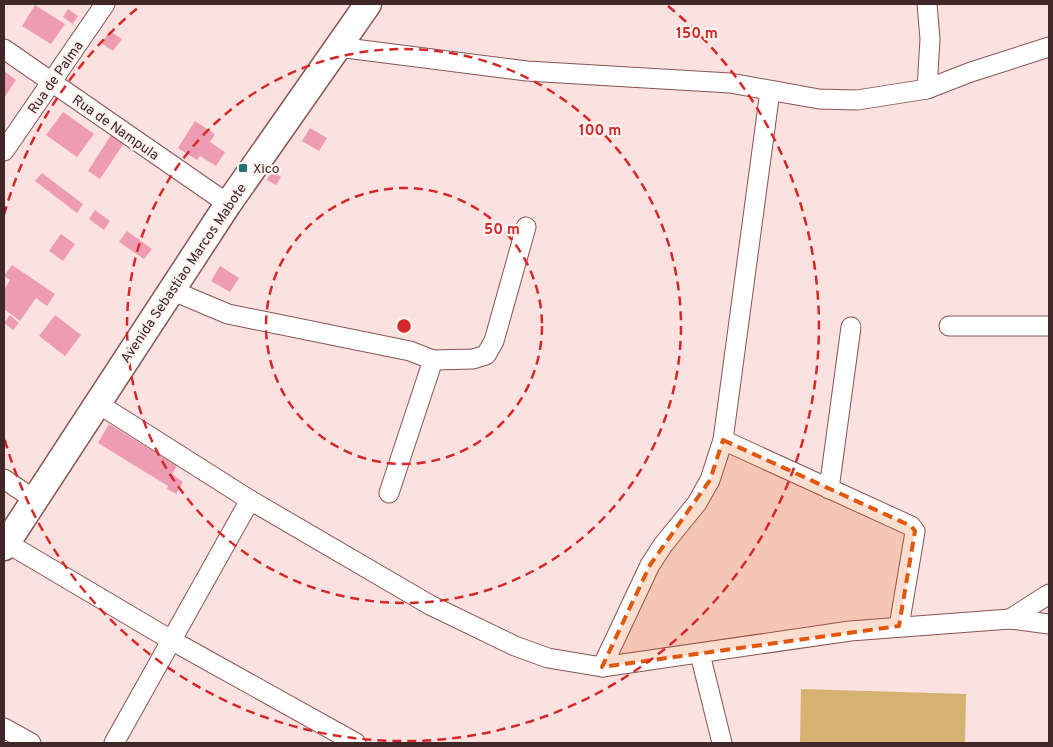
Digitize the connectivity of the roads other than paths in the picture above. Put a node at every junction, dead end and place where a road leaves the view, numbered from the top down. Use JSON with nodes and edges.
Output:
{"nodes":[{"id":1,"x":105,"y":4,"type":"edge"},
{"id":2,"x":368,"y":4,"type":"edge"},
{"id":3,"x":927,"y":4,"type":"edge"},
{"id":4,"x":338,"y":47,"type":"junction"},
{"id":5,"x":1049,"y":47,"type":"edge"},
{"id":6,"x":4,"y":49,"type":"edge"},
{"id":7,"x":52,"y":82,"type":"junction"},
{"id":8,"x":926,"y":89,"type":"junction"},
{"id":9,"x":770,"y":91,"type":"junction"},
{"id":10,"x":4,"y":151,"type":"edge"},
{"id":11,"x":228,"y":204,"type":"junction"},
{"id":12,"x":526,"y":227,"type":"dead end"},
{"id":13,"x":171,"y":290,"type":"junction"},
{"id":14,"x":949,"y":326,"type":"dead end"},
{"id":15,"x":1049,"y":326,"type":"edge"},
{"id":16,"x":851,"y":327,"type":"dead end"},
{"id":17,"x":433,"y":360,"type":"junction"},
{"id":18,"x":97,"y":403,"type":"junction"},
{"id":19,"x":723,"y":440,"type":"junction"},
{"id":20,"x":4,"y":479,"type":"edge"},
{"id":21,"x":829,"y":489,"type":"junction"},
{"id":22,"x":389,"y":492,"type":"dead end"},
{"id":23,"x":35,"y":500,"type":"junction"},
{"id":24,"x":250,"y":500,"type":"junction"},
{"id":25,"x":5,"y":545,"type":"edge"},
{"id":26,"x":1049,"y":594,"type":"edge"},
{"id":27,"x":1010,"y":619,"type":"junction"},
{"id":28,"x":1049,"y":624,"type":"edge"},
{"id":29,"x":899,"y":626,"type":"junction"},
{"id":30,"x":171,"y":640,"type":"junction"},
{"id":31,"x":700,"y":654,"type":"junction"},
{"id":32,"x":602,"y":668,"type":"junction"},
{"id":33,"x":4,"y":728,"type":"edge"},
{"id":34,"x":31,"y":743,"type":"edge"},
{"id":35,"x":114,"y":743,"type":"edge"},
{"id":36,"x":356,"y":743,"type":"edge"},
{"id":37,"x":722,"y":743,"type":"edge"}],
"edges":[{"from":1,"to":7,"type":"street","name":"Rua de Palma"},
{"from":2,"to":4,"type":"main road","name":"Avenida Sebastiao Marcos Mabote"},
{"from":3,"to":8,"type":"street"},
{"from":4,"to":9,"type":"street"},
{"from":4,"to":11,"type":"main road","name":"Avenida Sebastiao Marcos Mabote"},
{"from":5,"to":8,"type":"street"},
{"from":6,"to":7,"type":"street","name":"Rua de Nampula"},
{"from":7,"to":10,"type":"street","name":"Rua de Palma"},
{"from":7,"to":11,"type":"street","name":"Rua de Nampula"},
{"from":8,"to":9,"type":"street"},
{"from":9,"to":19,"type":"street"},
{"from":11,"to":13,"type":"main road","name":"Avenida Sebastiao Marcos Mabote"},
{"from":12,"to":17,"type":"street"},
{"from":13,"to":17,"type":"street"},
{"from":13,"to":18,"type":"main road","name":"Avenida Sebastiao Marcos Mabote"},
{"from":14,"to":15,"type":"street"},
{"from":16,"to":21,"type":"street"},
{"from":17,"to":22,"type":"street"},
{"from":18,"to":23,"type":"main road","name":"Avenida Sebastiao Marcos Mabote"},
{"from":18,"to":24,"type":"street"},
{"from":19,"to":21,"type":"street"},
{"from":19,"to":32,"type":"street"},
{"from":20,"to":23,"type":"street"},
{"from":21,"to":29,"type":"street"},
{"from":23,"to":25,"type":"main road","name":"Avenida Sebastiao Marcos Mabote"},
{"from":24,"to":30,"type":"street"},
{"from":24,"to":32,"type":"street"},
{"from":25,"to":30,"type":"street"},
{"from":26,"to":27,"type":"street"},
{"from":27,"to":28,"type":"street"},
{"from":27,"to":29,"type":"street"},
{"from":29,"to":31,"type":"street"},
{"from":30,"to":35,"type":"street"},
{"from":30,"to":36,"type":"street"},
{"from":31,"to":32,"type":"street"},
{"from":31,"to":37,"type":"street"},
{"from":33,"to":34,"type":"street"}]}
